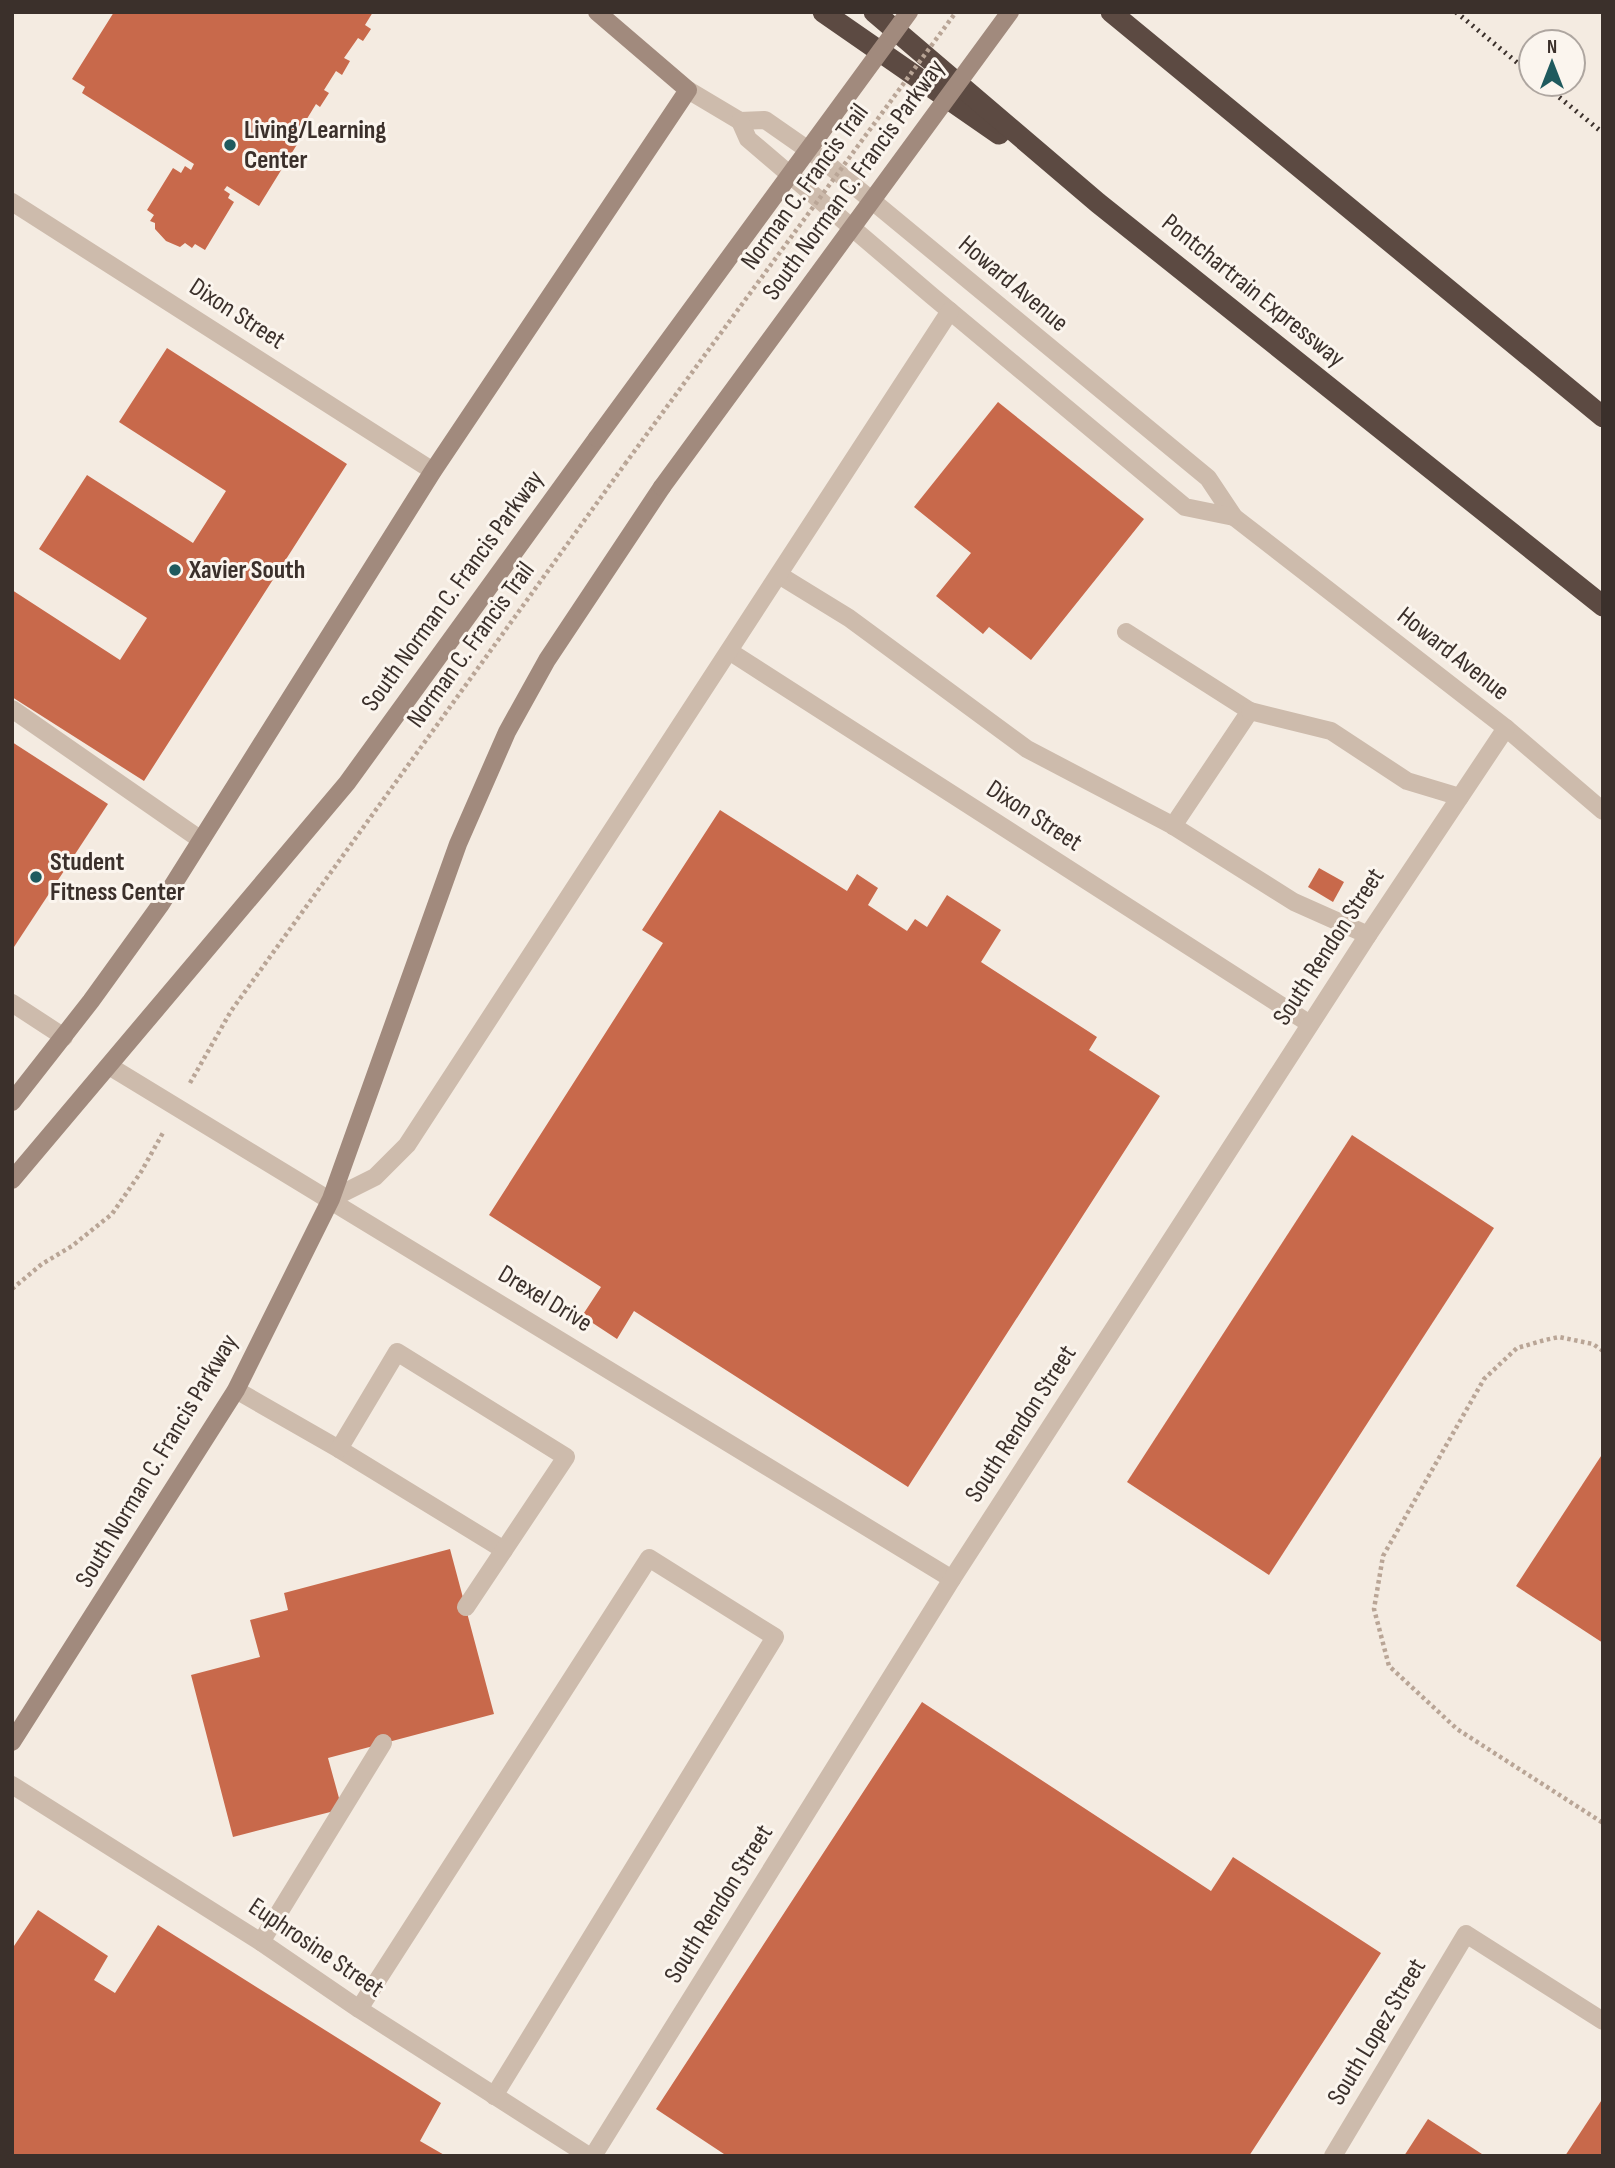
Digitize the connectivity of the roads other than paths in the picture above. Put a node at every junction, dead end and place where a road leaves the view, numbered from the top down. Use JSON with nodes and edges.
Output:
{"nodes":[{"id":1,"x":597,"y":12,"type":"edge"},
{"id":2,"x":823,"y":12,"type":"edge"},
{"id":3,"x":874,"y":12,"type":"edge"},
{"id":4,"x":909,"y":12,"type":"edge"},
{"id":5,"x":1010,"y":12,"type":"edge"},
{"id":6,"x":1111,"y":12,"type":"edge"},
{"id":7,"x":688,"y":90,"type":"junction"},
{"id":8,"x":740,"y":121,"type":"junction"},
{"id":9,"x":12,"y":202,"type":"edge"},
{"id":10,"x":1098,"y":203,"type":"junction"},
{"id":11,"x":950,"y":311,"type":"junction"},
{"id":12,"x":1603,"y":417,"type":"edge"},
{"id":13,"x":433,"y":471,"type":"junction"},
{"id":14,"x":1234,"y":517,"type":"junction"},
{"id":15,"x":779,"y":575,"type":"junction"},
{"id":16,"x":1603,"y":606,"type":"edge"},
{"id":17,"x":1126,"y":632,"type":"dead end"},
{"id":18,"x":729,"y":651,"type":"junction"},
{"id":19,"x":12,"y":709,"type":"edge"},
{"id":20,"x":1250,"y":711,"type":"junction"},
{"id":21,"x":1506,"y":728,"type":"junction"},
{"id":22,"x":1460,"y":797,"type":"junction"},
{"id":23,"x":1603,"y":811,"type":"edge"},
{"id":24,"x":1173,"y":826,"type":"junction"},
{"id":25,"x":201,"y":840,"type":"junction"},
{"id":26,"x":1368,"y":935,"type":"junction"},
{"id":27,"x":12,"y":1003,"type":"edge"},
{"id":28,"x":1310,"y":1024,"type":"junction"},
{"id":29,"x":64,"y":1037,"type":"junction"},
{"id":30,"x":110,"y":1066,"type":"junction"},
{"id":31,"x":12,"y":1101,"type":"edge"},
{"id":32,"x":12,"y":1180,"type":"edge"},
{"id":33,"x":331,"y":1199,"type":"junction"},
{"id":34,"x":236,"y":1390,"type":"junction"},
{"id":35,"x":339,"y":1448,"type":"junction"},
{"id":36,"x":504,"y":1550,"type":"junction"},
{"id":37,"x":952,"y":1579,"type":"junction"},
{"id":38,"x":466,"y":1607,"type":"dead end"},
{"id":39,"x":12,"y":1742,"type":"edge"},
{"id":40,"x":383,"y":1743,"type":"dead end"},
{"id":41,"x":12,"y":1785,"type":"edge"},
{"id":42,"x":261,"y":1942,"type":"junction"},
{"id":43,"x":359,"y":2009,"type":"junction"},
{"id":44,"x":1603,"y":2021,"type":"edge"},
{"id":45,"x":494,"y":2096,"type":"junction"},
{"id":46,"x":591,"y":2156,"type":"edge"},
{"id":47,"x":1333,"y":2156,"type":"edge"}],
"edges":[{"from":1,"to":7,"type":"street","name":"Howard Avenue"},
{"from":2,"to":10,"type":"highway"},
{"from":3,"to":10,"type":"highway","name":"Pontchartrain Expressway"},
{"from":4,"to":30,"type":"street","name":"South Norman C. Francis Parkway","bridge":true},
{"from":5,"to":33,"type":"street","name":"South Norman C. Francis Parkway","bridge":true},
{"from":6,"to":12,"type":"highway"},
{"from":7,"to":8,"type":"street","name":"Howard Avenue"},
{"from":7,"to":13,"type":"street"},
{"from":8,"to":11,"type":"street","name":"Howard Avenue"},
{"from":8,"to":14,"type":"street","name":"Howard Avenue"},
{"from":9,"to":13,"type":"street","name":"Dixon Street"},
{"from":10,"to":16,"type":"highway","name":"Pontchartrain Expressway"},
{"from":11,"to":14,"type":"street","name":"Howard Avenue"},
{"from":11,"to":15,"type":"street"},
{"from":13,"to":25,"type":"street"},
{"from":14,"to":21,"type":"street","name":"Howard Avenue"},
{"from":15,"to":18,"type":"street"},
{"from":15,"to":24,"type":"street"},
{"from":17,"to":20,"type":"street"},
{"from":18,"to":28,"type":"street","name":"Dixon Street"},
{"from":18,"to":33,"type":"street"},
{"from":19,"to":25,"type":"street"},
{"from":20,"to":22,"type":"street"},
{"from":20,"to":24,"type":"street"},
{"from":21,"to":22,"type":"street","name":"South Rendon Street"},
{"from":21,"to":23,"type":"street","name":"Howard Avenue"},
{"from":22,"to":26,"type":"street","name":"South Rendon Street"},
{"from":24,"to":26,"type":"street"},
{"from":25,"to":29,"type":"street"},
{"from":26,"to":28,"type":"street","name":"South Rendon Street"},
{"from":27,"to":29,"type":"street"},
{"from":28,"to":37,"type":"street","name":"South Rendon Street"},
{"from":29,"to":31,"type":"street"},
{"from":30,"to":32,"type":"street","name":"South Norman C. Francis Parkway"},
{"from":30,"to":33,"type":"street","name":"Drexel Drive"},
{"from":33,"to":34,"type":"street","name":"South Norman C. Francis Parkway"},
{"from":33,"to":37,"type":"street","name":"Drexel Drive"},
{"from":34,"to":35,"type":"street"},
{"from":34,"to":39,"type":"street","name":"South Norman C. Francis Parkway"},
{"from":35,"to":36,"type":"street"},
{"from":35,"to":36,"type":"street"},
{"from":36,"to":38,"type":"street"},
{"from":37,"to":46,"type":"street","name":"South Rendon Street"},
{"from":40,"to":42,"type":"street"},
{"from":41,"to":42,"type":"street","name":"Euphrosine Street"},
{"from":42,"to":43,"type":"street","name":"Euphrosine Street"},
{"from":43,"to":45,"type":"street","name":"Euphrosine Street"},
{"from":43,"to":45,"type":"street"},
{"from":44,"to":47,"type":"street","name":"South Lopez Street"},
{"from":45,"to":46,"type":"street","name":"Euphrosine Street"}]}
